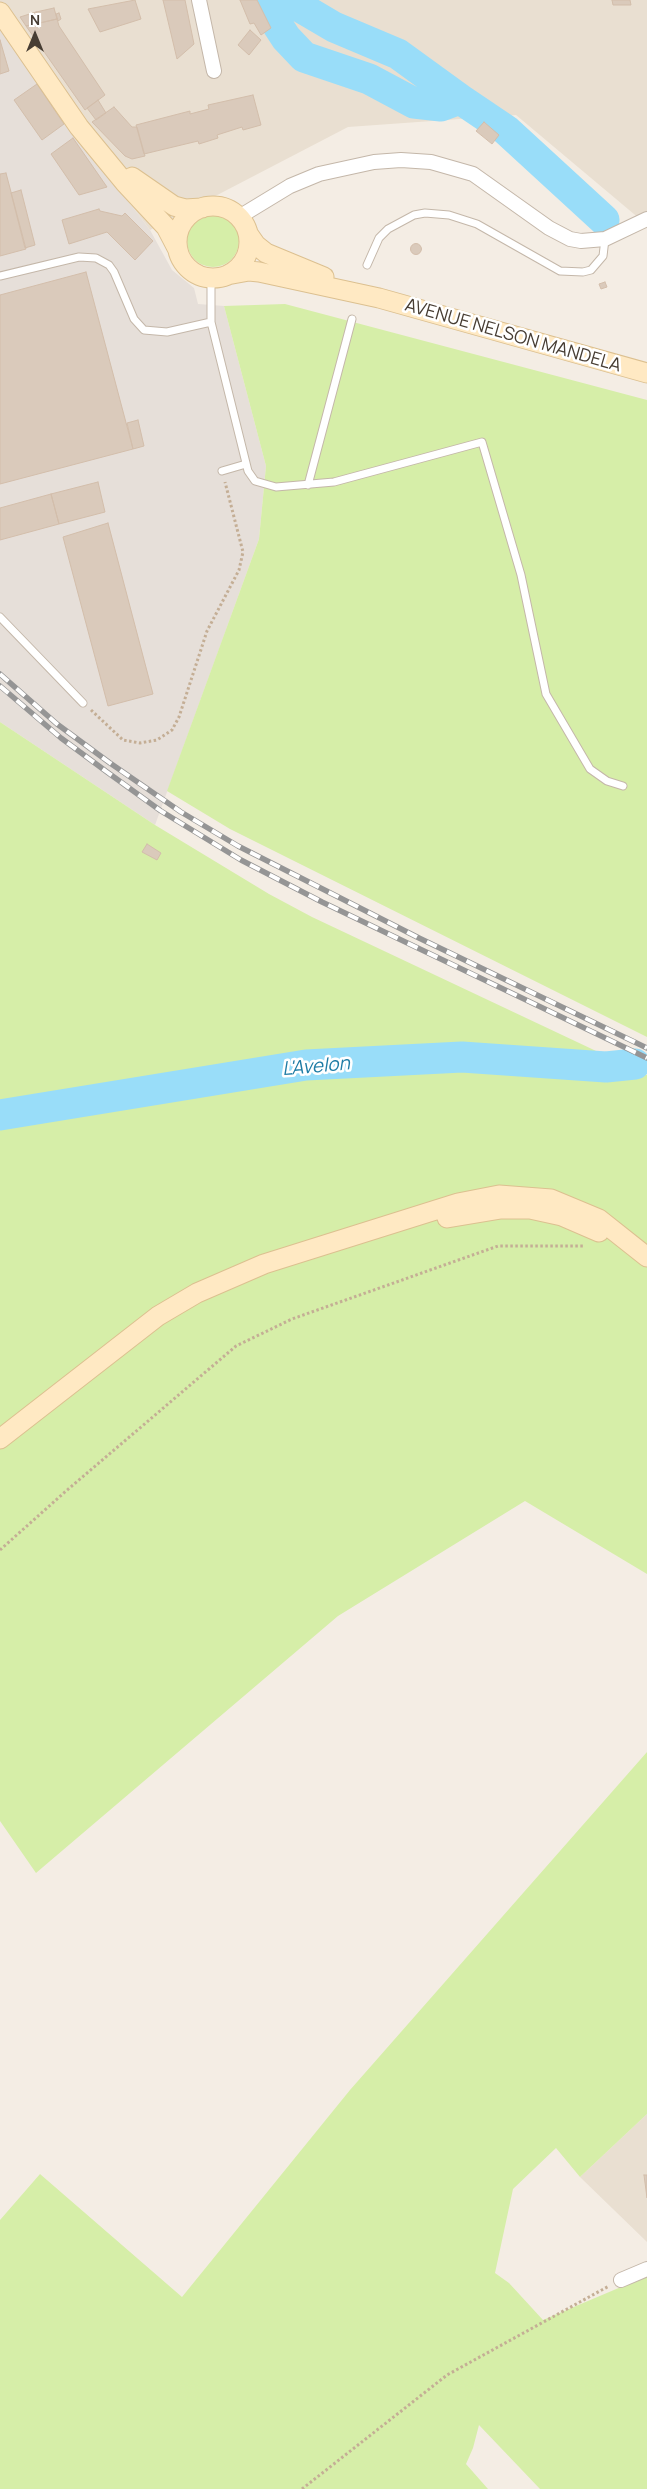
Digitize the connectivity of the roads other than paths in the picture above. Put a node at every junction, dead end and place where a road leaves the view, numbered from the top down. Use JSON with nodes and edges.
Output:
{"nodes":[{"id":1,"x":199,"y":0,"type":"edge"},
{"id":2,"x":0,"y":12,"type":"edge"},
{"id":3,"x":214,"y":71,"type":"dead end"},
{"id":4,"x":103,"y":155,"type":"junction"},
{"id":5,"x":202,"y":208,"type":"junction"},
{"id":6,"x":239,"y":217,"type":"junction"},
{"id":7,"x":647,"y":219,"type":"edge"},
{"id":8,"x":249,"y":235,"type":"junction"},
{"id":9,"x":604,"y":239,"type":"junction"},
{"id":10,"x":178,"y":250,"type":"junction"},
{"id":11,"x":367,"y":265,"type":"dead end"},
{"id":12,"x":0,"y":276,"type":"edge"},
{"id":13,"x":219,"y":277,"type":"junction"},
{"id":14,"x":379,"y":298,"type":"junction"},
{"id":15,"x":352,"y":319,"type":"dead end"},
{"id":16,"x":211,"y":322,"type":"junction"},
{"id":17,"x":647,"y":373,"type":"edge"},
{"id":18,"x":246,"y":464,"type":"junction"},
{"id":19,"x":222,"y":471,"type":"road end"},
{"id":20,"x":308,"y":485,"type":"junction"},
{"id":21,"x":0,"y":617,"type":"edge"},
{"id":22,"x":83,"y":703,"type":"road end"},
{"id":23,"x":623,"y":786,"type":"dead end"},
{"id":24,"x":647,"y":1257,"type":"edge"},
{"id":25,"x":0,"y":1439,"type":"edge"},
{"id":26,"x":647,"y":2269,"type":"edge"},
{"id":27,"x":621,"y":2280,"type":"road end"}],
"edges":[{"from":1,"to":3,"type":"street"},
{"from":2,"to":4,"type":"street"},
{"from":4,"to":5,"type":"street"},
{"from":4,"to":10,"type":"street"},
{"from":5,"to":6,"type":"street"},
{"from":5,"to":10,"type":"street"},
{"from":6,"to":8,"type":"street"},
{"from":6,"to":9,"type":"street"},
{"from":7,"to":9,"type":"street"},
{"from":8,"to":13,"type":"street"},
{"from":8,"to":14,"type":"street","name":"AVENUE NELSON MANDELA"},
{"from":9,"to":11,"type":"lane"},
{"from":10,"to":13,"type":"street"},
{"from":12,"to":16,"type":"lane"},
{"from":13,"to":14,"type":"street","name":"AVENUE NELSON MANDELA"},
{"from":13,"to":16,"type":"lane"},
{"from":14,"to":17,"type":"street","name":"AVENUE NELSON MANDELA"},
{"from":15,"to":20,"type":"lane"},
{"from":16,"to":18,"type":"lane"},
{"from":18,"to":19,"type":"lane"},
{"from":18,"to":20,"type":"lane"},
{"from":20,"to":23,"type":"lane"},
{"from":21,"to":22,"type":"lane"},
{"from":24,"to":25,"type":"street"},
{"from":26,"to":27,"type":"street"}]}
